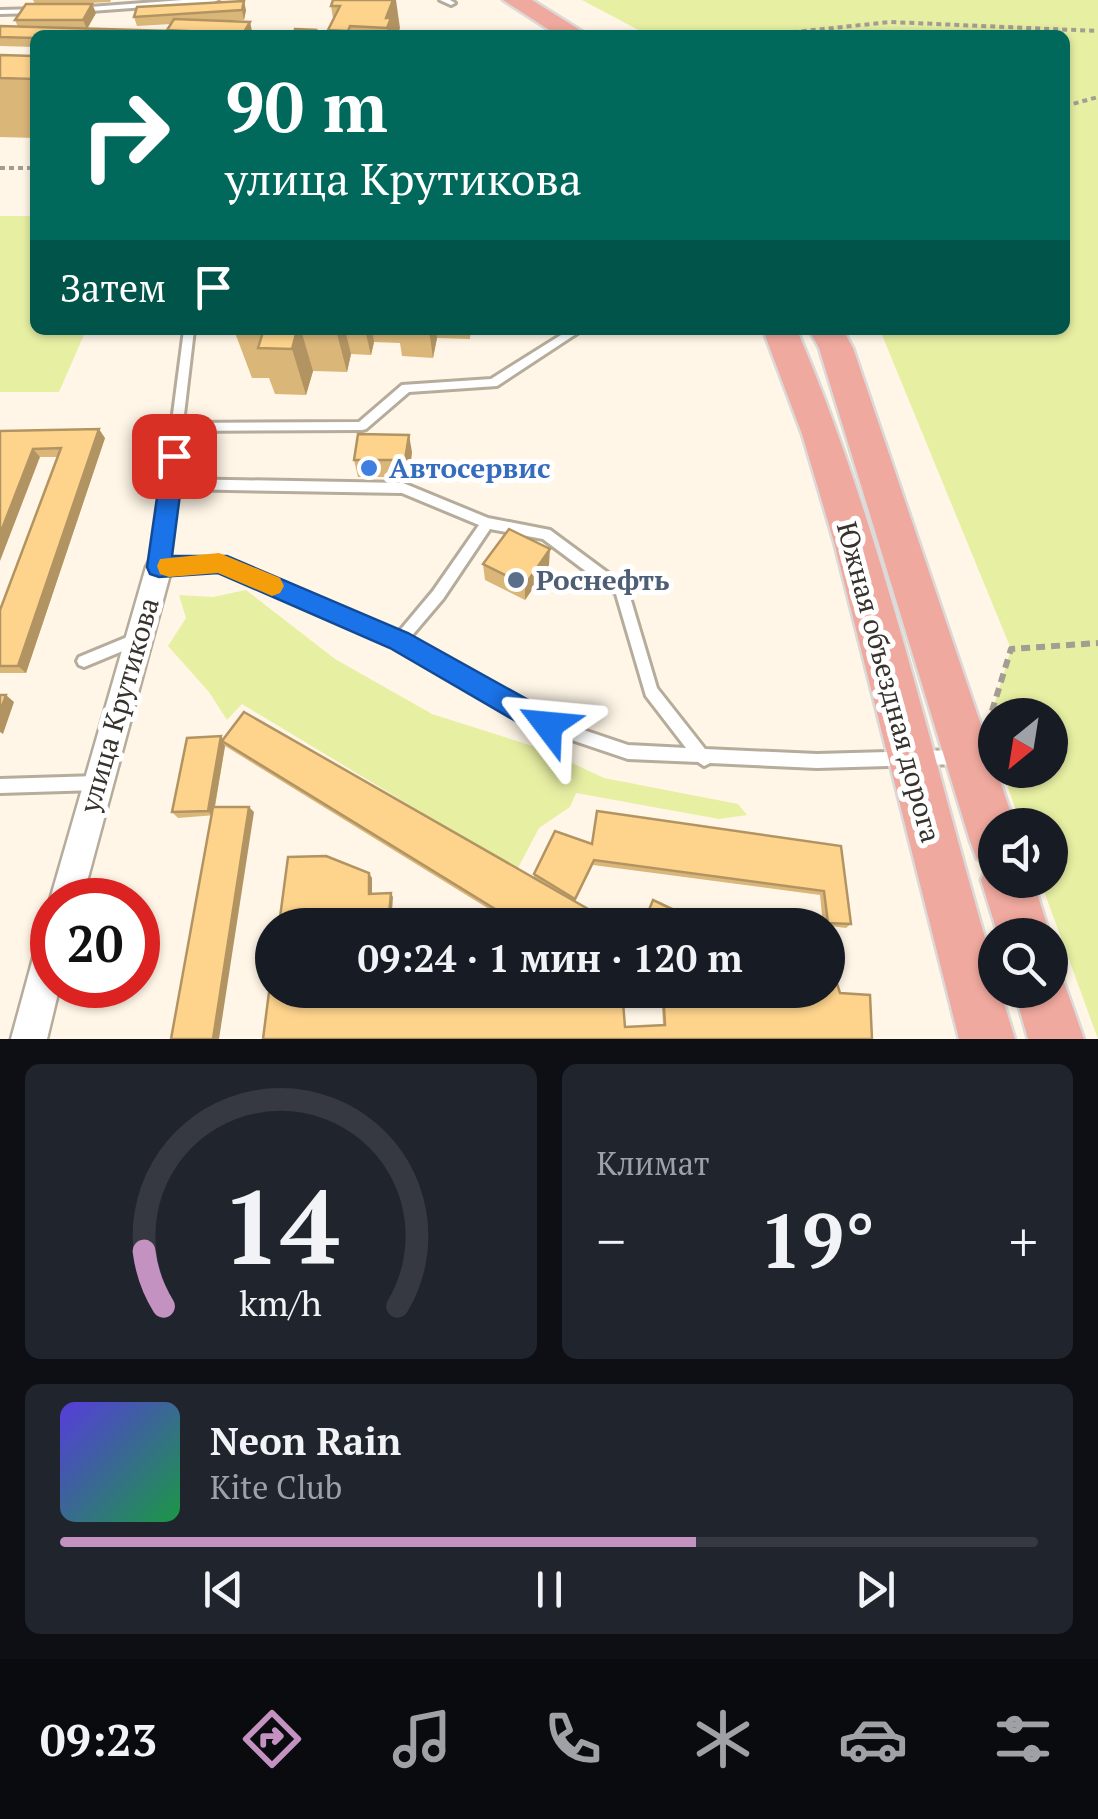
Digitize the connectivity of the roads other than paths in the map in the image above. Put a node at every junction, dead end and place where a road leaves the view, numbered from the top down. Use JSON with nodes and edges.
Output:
{"nodes":[{"id":1,"x":214,"y":0,"type":"edge"},
{"id":2,"x":504,"y":3,"type":"edge"},
{"id":3,"x":54,"y":10,"type":"edge"},
{"id":4,"x":73,"y":10,"type":"edge"},
{"id":5,"x":0,"y":12,"type":"edge"},
{"id":6,"x":531,"y":30,"type":"edge"},
{"id":7,"x":564,"y":30,"type":"edge"},
{"id":8,"x":188,"y":335,"type":"edge"},
{"id":9,"x":569,"y":335,"type":"edge"},
{"id":10,"x":782,"y":335,"type":"edge"},
{"id":11,"x":829,"y":335,"type":"edge"},
{"id":12,"x":177,"y":427,"type":"junction"},
{"id":13,"x":171,"y":484,"type":"junction"},
{"id":14,"x":487,"y":523,"type":"junction"},
{"id":15,"x":159,"y":567,"type":"junction"},
{"id":16,"x":137,"y":639,"type":"junction"},
{"id":17,"x":399,"y":640,"type":"junction"},
{"id":18,"x":84,"y":661,"type":"dead end"},
{"id":19,"x":978,"y":742,"type":"joint"},
{"id":20,"x":704,"y":759,"type":"junction"},
{"id":21,"x":910,"y":759,"type":"junction"},
{"id":22,"x":97,"y":783,"type":"junction"},
{"id":23,"x":0,"y":786,"type":"edge"},
{"id":24,"x":72,"y":878,"type":"edge"},
{"id":25,"x":38,"y":1008,"type":"edge"},
{"id":26,"x":1047,"y":1008,"type":"edge"},
{"id":27,"x":30,"y":1039,"type":"edge"},
{"id":28,"x":986,"y":1039,"type":"edge"},
{"id":29,"x":1056,"y":1039,"type":"edge"}],
"edges":[{"from":1,"to":4,"type":"lane"},
{"from":2,"to":6,"type":"main road"},
{"from":2,"to":7,"type":"main road"},
{"from":3,"to":5,"type":"lane"},
{"from":8,"to":12,"type":"lane","name":"улица Крутикова"},
{"from":9,"to":12,"type":"lane"},
{"from":10,"to":21,"type":"main road","name":"Южная объездная дорога"},
{"from":11,"to":19,"type":"main road","name":"Южная объездная дорога"},
{"from":12,"to":13,"type":"lane","name":"улица Крутикова"},
{"from":13,"to":14,"type":"lane"},
{"from":13,"to":15,"type":"lane","name":"улица Крутикова"},
{"from":14,"to":17,"type":"lane"},
{"from":14,"to":20,"type":"lane"},
{"from":15,"to":16,"type":"street","name":"улица Крутикова"},
{"from":15,"to":17,"type":"lane"},
{"from":16,"to":18,"type":"lane"},
{"from":16,"to":22,"type":"street","name":"улица Крутикова"},
{"from":17,"to":20,"type":"lane"},
{"from":19,"to":21,"type":"lane"},
{"from":20,"to":21,"type":"lane"},
{"from":21,"to":28,"type":"main road","name":"Южная объездная дорога"},
{"from":22,"to":23,"type":"lane"},
{"from":22,"to":24,"type":"street","name":"улица Крутикова"},
{"from":25,"to":27,"type":"street"},
{"from":26,"to":29,"type":"main road"}]}
